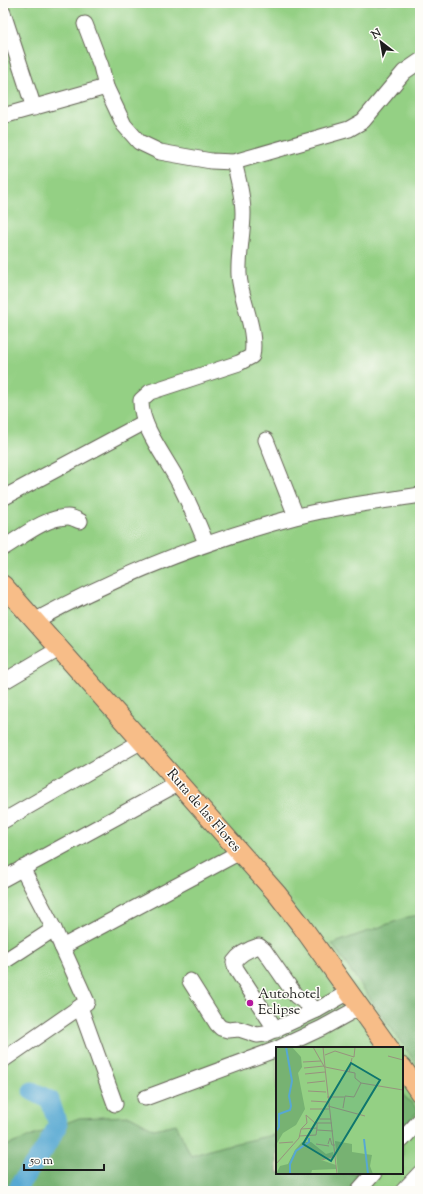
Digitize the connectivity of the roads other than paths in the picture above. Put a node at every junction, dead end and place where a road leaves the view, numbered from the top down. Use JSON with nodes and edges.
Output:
{"nodes":[{"id":1,"x":3,"y":13,"type":"edge"},
{"id":2,"x":85,"y":24,"type":"dead end"},
{"id":3,"x":420,"y":61,"type":"edge"},
{"id":4,"x":106,"y":87,"type":"junction"},
{"id":5,"x":34,"y":108,"type":"junction"},
{"id":6,"x":3,"y":116,"type":"edge"},
{"id":7,"x":234,"y":162,"type":"junction"},
{"id":8,"x":145,"y":422,"type":"junction"},
{"id":9,"x":266,"y":440,"type":"dead end"},
{"id":10,"x":420,"y":495,"type":"edge"},
{"id":11,"x":3,"y":498,"type":"edge"},
{"id":12,"x":296,"y":516,"type":"junction"},
{"id":13,"x":80,"y":521,"type":"dead end"},
{"id":14,"x":206,"y":543,"type":"junction"},
{"id":15,"x":3,"y":548,"type":"edge"},
{"id":16,"x":3,"y":585,"type":"edge"},
{"id":17,"x":34,"y":621,"type":"junction"},
{"id":18,"x":59,"y":649,"type":"junction"},
{"id":19,"x":3,"y":682,"type":"edge"},
{"id":20,"x":142,"y":741,"type":"junction"},
{"id":21,"x":179,"y":783,"type":"junction"},
{"id":22,"x":3,"y":821,"type":"edge"},
{"id":23,"x":240,"y":852,"type":"junction"},
{"id":24,"x":22,"y":868,"type":"junction"},
{"id":25,"x":3,"y":879,"type":"edge"},
{"id":26,"x":54,"y":929,"type":"junction"},
{"id":27,"x":62,"y":947,"type":"junction"},
{"id":28,"x":3,"y":962,"type":"edge"},
{"id":29,"x":190,"y":981,"type":"dead end"},
{"id":30,"x":349,"y":992,"type":"junction"},
{"id":31,"x":80,"y":1007,"type":"junction"},
{"id":32,"x":360,"y":1007,"type":"junction"},
{"id":33,"x":317,"y":1010,"type":"junction"},
{"id":34,"x":276,"y":1030,"type":"junction"},
{"id":35,"x":280,"y":1047,"type":"edge"},
{"id":36,"x":388,"y":1047,"type":"edge"},
{"id":37,"x":276,"y":1049,"type":"edge"},
{"id":38,"x":3,"y":1060,"type":"edge"},
{"id":39,"x":403,"y":1068,"type":"edge"},
{"id":40,"x":420,"y":1093,"type":"edge"},
{"id":41,"x":145,"y":1098,"type":"dead end"},
{"id":42,"x":115,"y":1104,"type":"dead end"},
{"id":43,"x":420,"y":1120,"type":"edge"},
{"id":44,"x":403,"y":1139,"type":"edge"},
{"id":45,"x":420,"y":1173,"type":"edge"},
{"id":46,"x":373,"y":1174,"type":"edge"},
{"id":47,"x":358,"y":1191,"type":"edge"},
{"id":48,"x":403,"y":1191,"type":"edge"}],
"edges":[{"from":1,"to":5,"type":"street"},
{"from":2,"to":4,"type":"street"},
{"from":3,"to":7,"type":"street"},
{"from":4,"to":5,"type":"street"},
{"from":4,"to":7,"type":"street"},
{"from":5,"to":6,"type":"street"},
{"from":7,"to":8,"type":"street"},
{"from":8,"to":11,"type":"street"},
{"from":8,"to":14,"type":"street"},
{"from":9,"to":12,"type":"street"},
{"from":10,"to":12,"type":"street"},
{"from":12,"to":14,"type":"street"},
{"from":13,"to":15,"type":"street"},
{"from":14,"to":17,"type":"street"},
{"from":16,"to":17,"type":"main road","name":"Ruta de las Flores"},
{"from":17,"to":18,"type":"main road","name":"Ruta de las Flores"},
{"from":18,"to":19,"type":"street"},
{"from":18,"to":20,"type":"main road","name":"Ruta de las Flores"},
{"from":20,"to":21,"type":"main road","name":"Ruta de las Flores"},
{"from":20,"to":22,"type":"street"},
{"from":21,"to":23,"type":"main road","name":"Ruta de las Flores"},
{"from":21,"to":24,"type":"street"},
{"from":23,"to":27,"type":"street"},
{"from":23,"to":30,"type":"main road","name":"Ruta de las Flores"},
{"from":24,"to":25,"type":"street"},
{"from":24,"to":26,"type":"street"},
{"from":26,"to":27,"type":"street"},
{"from":26,"to":28,"type":"street"},
{"from":27,"to":31,"type":"street"},
{"from":29,"to":34,"type":"street"},
{"from":30,"to":32,"type":"main road","name":"Ruta de las Flores"},
{"from":30,"to":33,"type":"street"},
{"from":31,"to":38,"type":"street"},
{"from":31,"to":42,"type":"street"},
{"from":32,"to":35,"type":"street"},
{"from":32,"to":36,"type":"main road","name":"Ruta de las Flores"},
{"from":33,"to":34,"type":"street"},
{"from":33,"to":34,"type":"street"},
{"from":37,"to":41,"type":"street"},
{"from":39,"to":40,"type":"main road"},
{"from":43,"to":44,"type":"street"},
{"from":45,"to":48,"type":"street"},
{"from":46,"to":47,"type":"street"}]}
